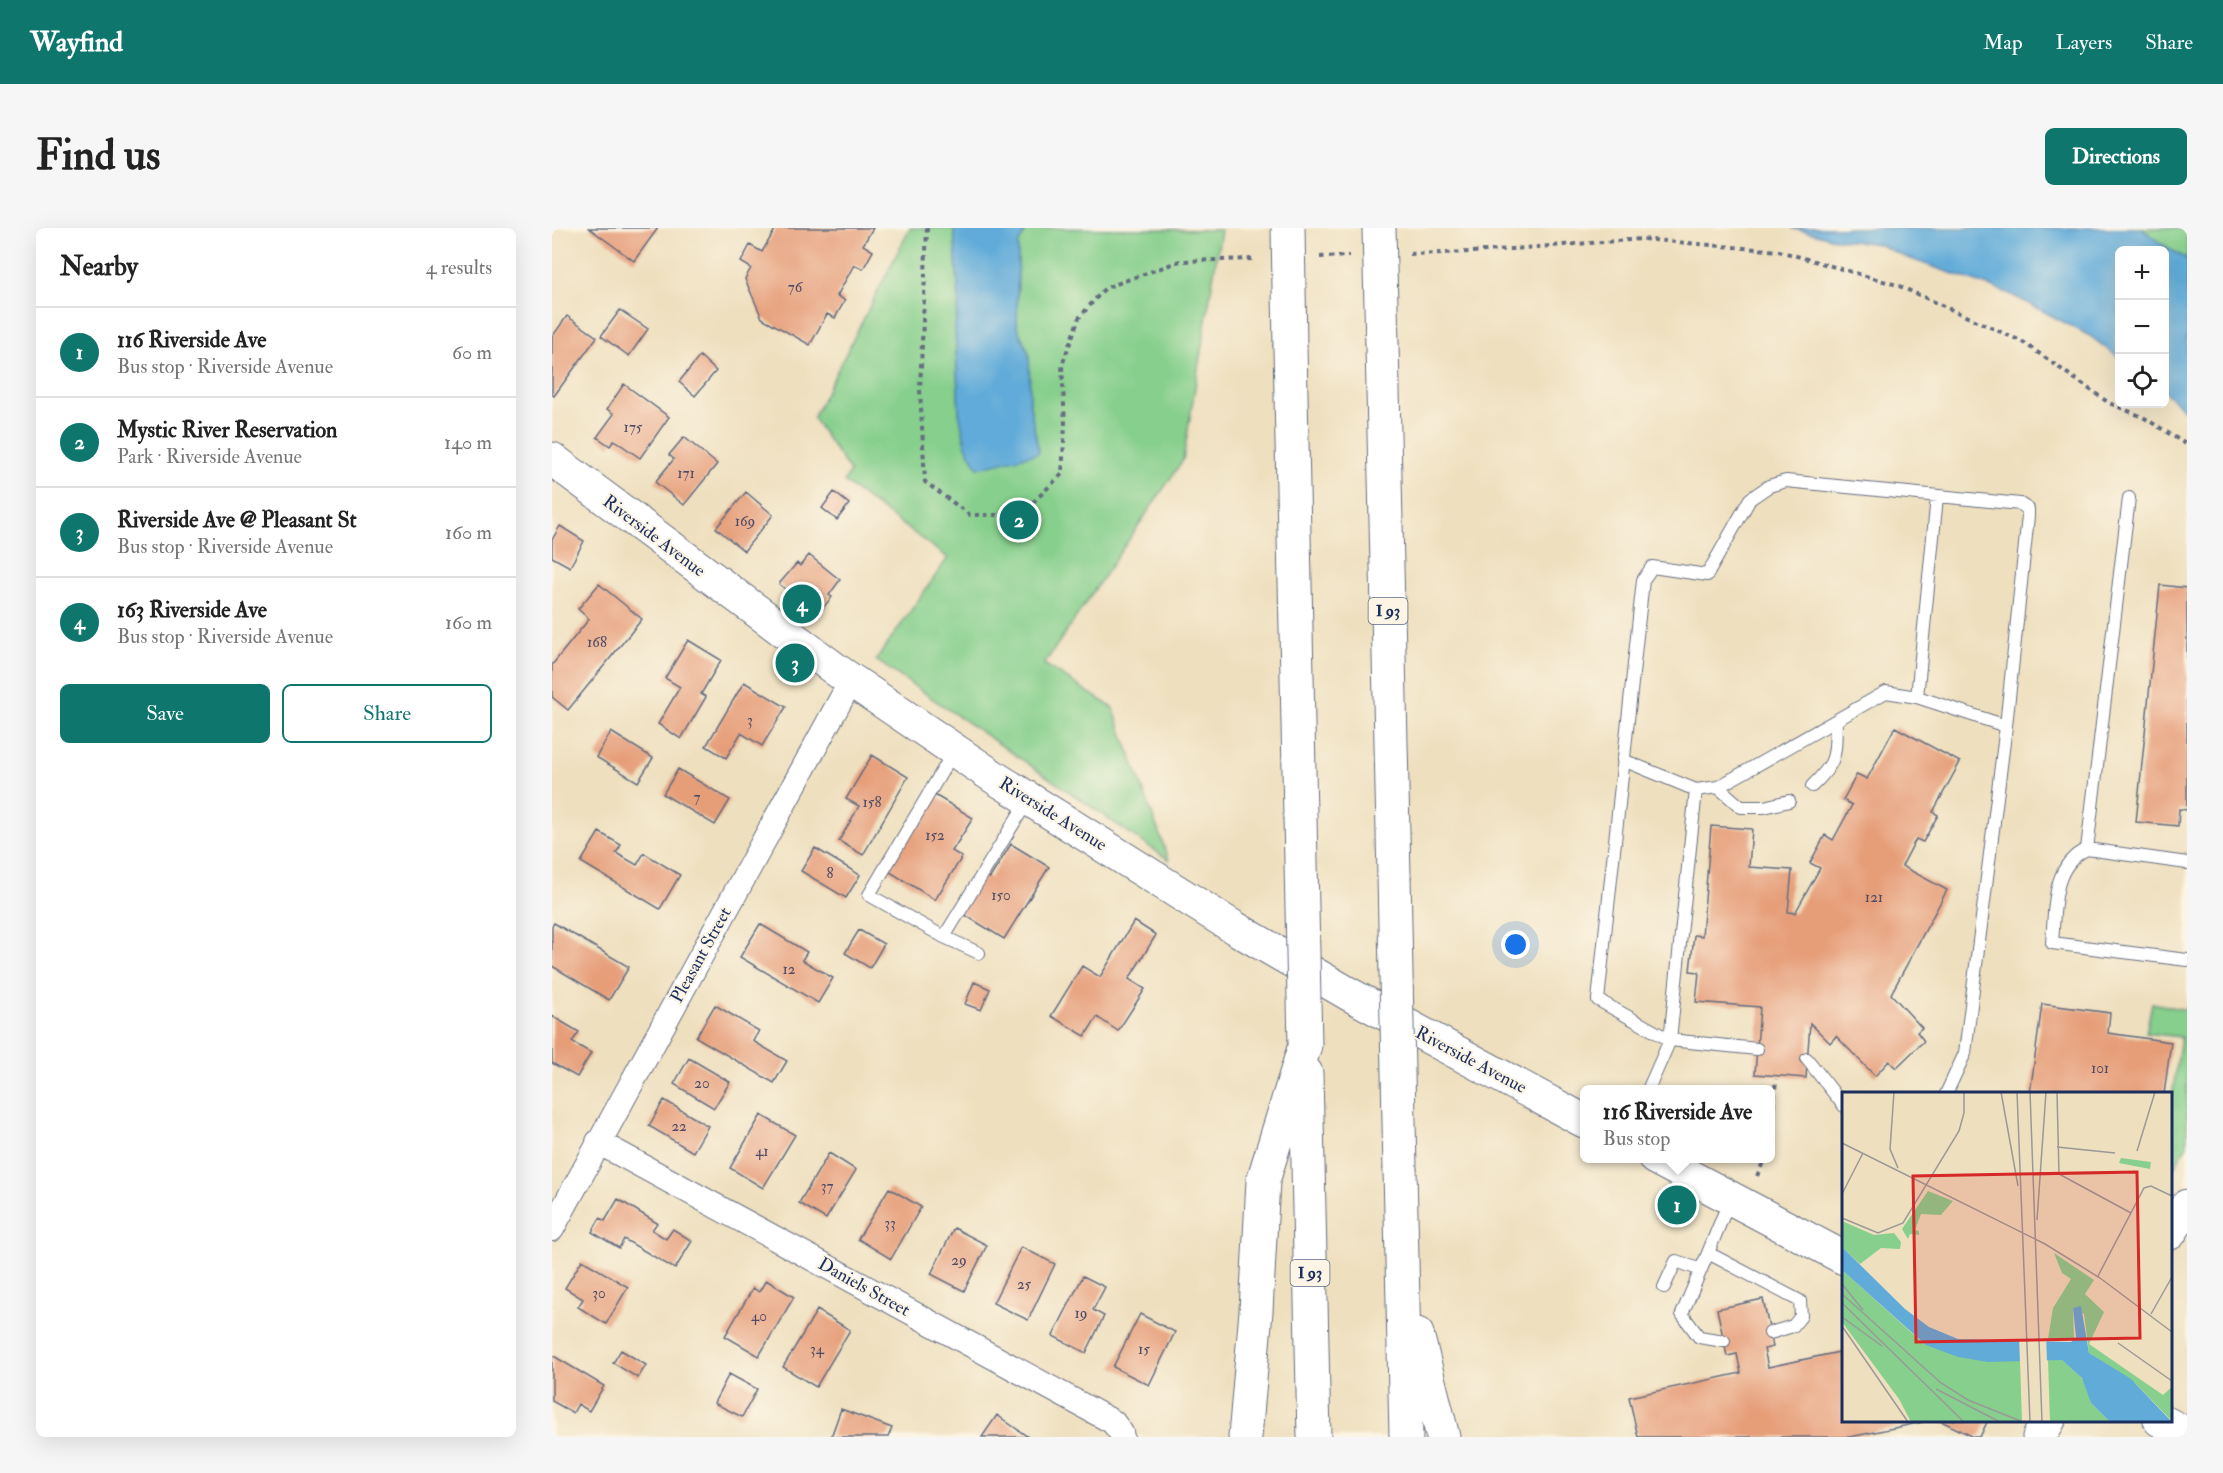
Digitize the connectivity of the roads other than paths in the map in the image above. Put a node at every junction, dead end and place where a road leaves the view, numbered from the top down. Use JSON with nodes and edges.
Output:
{"nodes":[{"id":1,"x":1287,"y":228,"type":"edge"},
{"id":2,"x":1379,"y":228,"type":"edge"},
{"id":3,"x":552,"y":459,"type":"edge"},
{"id":4,"x":1937,"y":497,"type":"junction"},
{"id":5,"x":2129,"y":498,"type":"dead end"},
{"id":6,"x":851,"y":681,"type":"junction"},
{"id":7,"x":1917,"y":696,"type":"junction"},
{"id":8,"x":1836,"y":721,"type":"junction"},
{"id":9,"x":2006,"y":726,"type":"junction"},
{"id":10,"x":954,"y":751,"type":"junction"},
{"id":11,"x":1623,"y":760,"type":"junction"},
{"id":12,"x":1812,"y":786,"type":"dead end"},
{"id":13,"x":1718,"y":787,"type":"junction"},
{"id":14,"x":1696,"y":790,"type":"junction"},
{"id":15,"x":1028,"y":798,"type":"junction"},
{"id":16,"x":1789,"y":801,"type":"dead end"},
{"id":17,"x":2087,"y":849,"type":"junction"},
{"id":18,"x":2187,"y":863,"type":"edge"},
{"id":19,"x":944,"y":937,"type":"junction"},
{"id":20,"x":979,"y":952,"type":"dead end"},
{"id":21,"x":2187,"y":960,"type":"edge"},
{"id":22,"x":1670,"y":1040,"type":"junction"},
{"id":23,"x":1757,"y":1049,"type":"dead end"},
{"id":24,"x":1807,"y":1059,"type":"dead end"},
{"id":25,"x":1650,"y":1085,"type":"edge"},
{"id":26,"x":1947,"y":1092,"type":"edge"},
{"id":27,"x":1298,"y":1103,"type":"junction"},
{"id":28,"x":1842,"y":1103,"type":"edge"},
{"id":29,"x":1580,"y":1119,"type":"edge"},
{"id":30,"x":598,"y":1143,"type":"junction"},
{"id":31,"x":1669,"y":1163,"type":"edge"},
{"id":32,"x":1742,"y":1190,"type":"junction"},
{"id":33,"x":2187,"y":1206,"type":"edge"},
{"id":34,"x":552,"y":1229,"type":"edge"},
{"id":35,"x":2172,"y":1230,"type":"edge"},
{"id":36,"x":1708,"y":1253,"type":"junction"},
{"id":37,"x":1842,"y":1257,"type":"edge"},
{"id":38,"x":1701,"y":1270,"type":"junction"},
{"id":39,"x":1403,"y":1277,"type":"junction"},
{"id":40,"x":1664,"y":1287,"type":"dead end"},
{"id":41,"x":1770,"y":1333,"type":"dead end"},
{"id":42,"x":1724,"y":1341,"type":"dead end"},
{"id":43,"x":2048,"y":1422,"type":"edge"},
{"id":44,"x":2164,"y":1422,"type":"edge"},
{"id":45,"x":2187,"y":1434,"type":"edge"},
{"id":46,"x":1122,"y":1437,"type":"edge"},
{"id":47,"x":1245,"y":1437,"type":"edge"},
{"id":48,"x":1314,"y":1437,"type":"edge"},
{"id":49,"x":1406,"y":1437,"type":"edge"},
{"id":50,"x":1443,"y":1437,"type":"edge"},
{"id":51,"x":2039,"y":1437,"type":"edge"}],
"edges":[{"from":1,"to":27,"type":"main road","number":"I 93","bridge":true},
{"from":2,"to":39,"type":"main road","number":"I 93","bridge":true},
{"from":3,"to":6,"type":"main road","name":"Riverside Avenue"},
{"from":4,"to":7,"type":"lane"},
{"from":4,"to":9,"type":"lane"},
{"from":4,"to":11,"type":"lane"},
{"from":5,"to":17,"type":"lane"},
{"from":6,"to":10,"type":"main road","name":"Riverside Avenue"},
{"from":6,"to":30,"type":"street","name":"Pleasant Street"},
{"from":7,"to":8,"type":"lane"},
{"from":7,"to":9,"type":"lane"},
{"from":8,"to":12,"type":"lane"},
{"from":8,"to":13,"type":"lane"},
{"from":9,"to":26,"type":"lane"},
{"from":10,"to":15,"type":"main road","name":"Riverside Avenue"},
{"from":10,"to":19,"type":"lane"},
{"from":11,"to":14,"type":"lane"},
{"from":11,"to":22,"type":"lane"},
{"from":13,"to":14,"type":"lane"},
{"from":13,"to":16,"type":"lane"},
{"from":14,"to":22,"type":"lane"},
{"from":15,"to":19,"type":"lane"},
{"from":15,"to":29,"type":"main road","name":"Riverside Avenue"},
{"from":17,"to":18,"type":"lane"},
{"from":17,"to":21,"type":"lane"},
{"from":19,"to":20,"type":"lane"},
{"from":22,"to":23,"type":"lane"},
{"from":22,"to":25,"type":"lane"},
{"from":24,"to":28,"type":"lane"},
{"from":27,"to":47,"type":"main road"},
{"from":27,"to":48,"type":"main road","number":"I 93"},
{"from":30,"to":34,"type":"street","name":"Pleasant Street"},
{"from":30,"to":46,"type":"street","name":"Daniels Street"},
{"from":31,"to":32,"type":"main road"},
{"from":32,"to":36,"type":"lane"},
{"from":32,"to":37,"type":"main road"},
{"from":33,"to":35,"type":"main road"},
{"from":36,"to":38,"type":"lane"},
{"from":36,"to":41,"type":"lane"},
{"from":38,"to":40,"type":"lane"},
{"from":38,"to":42,"type":"lane"},
{"from":39,"to":49,"type":"main road","number":"I 93"},
{"from":39,"to":50,"type":"main road"},
{"from":43,"to":51,"type":"main road"},
{"from":44,"to":45,"type":"main road"}]}
